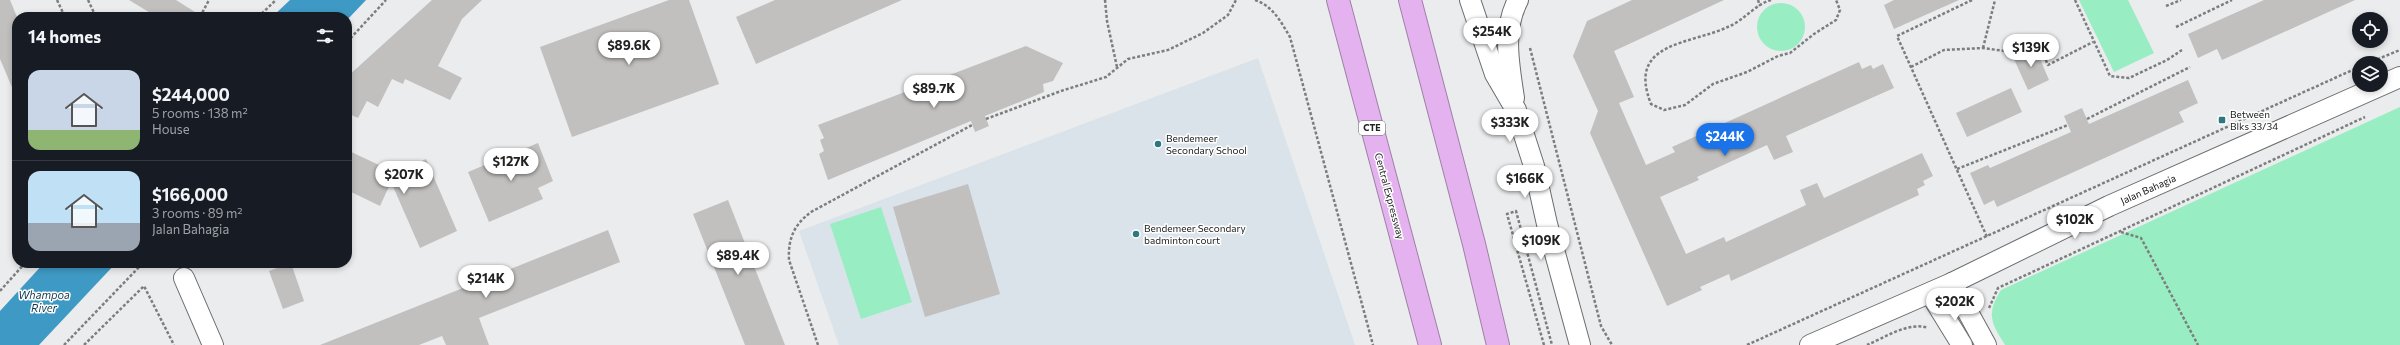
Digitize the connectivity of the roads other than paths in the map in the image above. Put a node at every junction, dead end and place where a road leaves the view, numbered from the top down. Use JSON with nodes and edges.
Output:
{"nodes":[{"id":1,"x":1338,"y":0,"type":"edge"},
{"id":2,"x":1410,"y":0,"type":"edge"},
{"id":3,"x":1470,"y":0,"type":"edge"},
{"id":4,"x":1518,"y":0,"type":"edge"},
{"id":5,"x":2400,"y":77,"type":"edge"},
{"id":6,"x":1516,"y":110,"type":"junction"},
{"id":7,"x":184,"y":278,"type":"dead end"},
{"id":8,"x":1952,"y":283,"type":"junction"},
{"id":9,"x":1930,"y":293,"type":"junction"},
{"id":10,"x":213,"y":345,"type":"edge"},
{"id":11,"x":1430,"y":345,"type":"edge"},
{"id":12,"x":1498,"y":345,"type":"edge"},
{"id":13,"x":1580,"y":345,"type":"edge"},
{"id":14,"x":1810,"y":345,"type":"edge"},
{"id":15,"x":1962,"y":345,"type":"edge"},
{"id":16,"x":1986,"y":345,"type":"edge"}],
"edges":[{"from":1,"to":11,"type":"highway","name":"Central Expressway","number":"CTE"},
{"from":2,"to":12,"type":"highway"},
{"from":3,"to":6,"type":"street"},
{"from":4,"to":6,"type":"street"},
{"from":5,"to":8,"type":"street","name":"Jalan Bahagia"},
{"from":6,"to":13,"type":"street"},
{"from":7,"to":10,"type":"street"},
{"from":8,"to":9,"type":"street","name":"Jalan Bahagia"},
{"from":8,"to":16,"type":"street"},
{"from":9,"to":14,"type":"street","name":"Jalan Bahagia"},
{"from":9,"to":15,"type":"street"}]}
